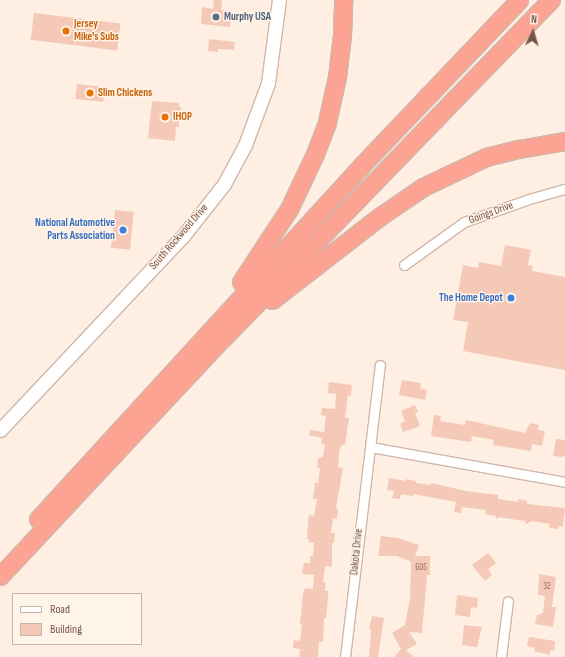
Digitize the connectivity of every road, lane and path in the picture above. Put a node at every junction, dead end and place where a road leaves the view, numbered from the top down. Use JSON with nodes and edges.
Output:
{"nodes":[{"id":1,"x":279,"y":0,"type":"edge"},
{"id":2,"x":344,"y":0,"type":"edge"},
{"id":3,"x":519,"y":0,"type":"edge"},
{"id":4,"x":551,"y":0,"type":"edge"},
{"id":5,"x":565,"y":141,"type":"edge"},
{"id":6,"x":565,"y":189,"type":"edge"},
{"id":7,"x":404,"y":266,"type":"dead end"},
{"id":8,"x":224,"y":337,"type":"junction"},
{"id":9,"x":380,"y":365,"type":"dead end"},
{"id":10,"x":0,"y":430,"type":"edge"},
{"id":11,"x":371,"y":447,"type":"junction"},
{"id":12,"x":78,"y":475,"type":"junction"},
{"id":13,"x":565,"y":482,"type":"edge"},
{"id":14,"x":0,"y":562,"type":"edge"},
{"id":15,"x":0,"y":576,"type":"edge"},
{"id":16,"x":508,"y":602,"type":"dead end"},
{"id":17,"x":345,"y":657,"type":"edge"},
{"id":18,"x":501,"y":657,"type":"edge"}],
"edges":[{"from":1,"to":10,"type":"main road","name":"South Rockwood Drive"},
{"from":2,"to":12,"type":"highway"},
{"from":3,"to":12,"type":"highway"},
{"from":4,"to":8,"type":"highway"},
{"from":5,"to":8,"type":"highway"},
{"from":6,"to":7,"type":"street","name":"Goings Drive"},
{"from":8,"to":15,"type":"highway"},
{"from":9,"to":11,"type":"street","name":"Dakota Drive"},
{"from":11,"to":13,"type":"street"},
{"from":11,"to":17,"type":"street","name":"Dakota Drive"},
{"from":12,"to":14,"type":"highway"},
{"from":16,"to":18,"type":"street"}]}
